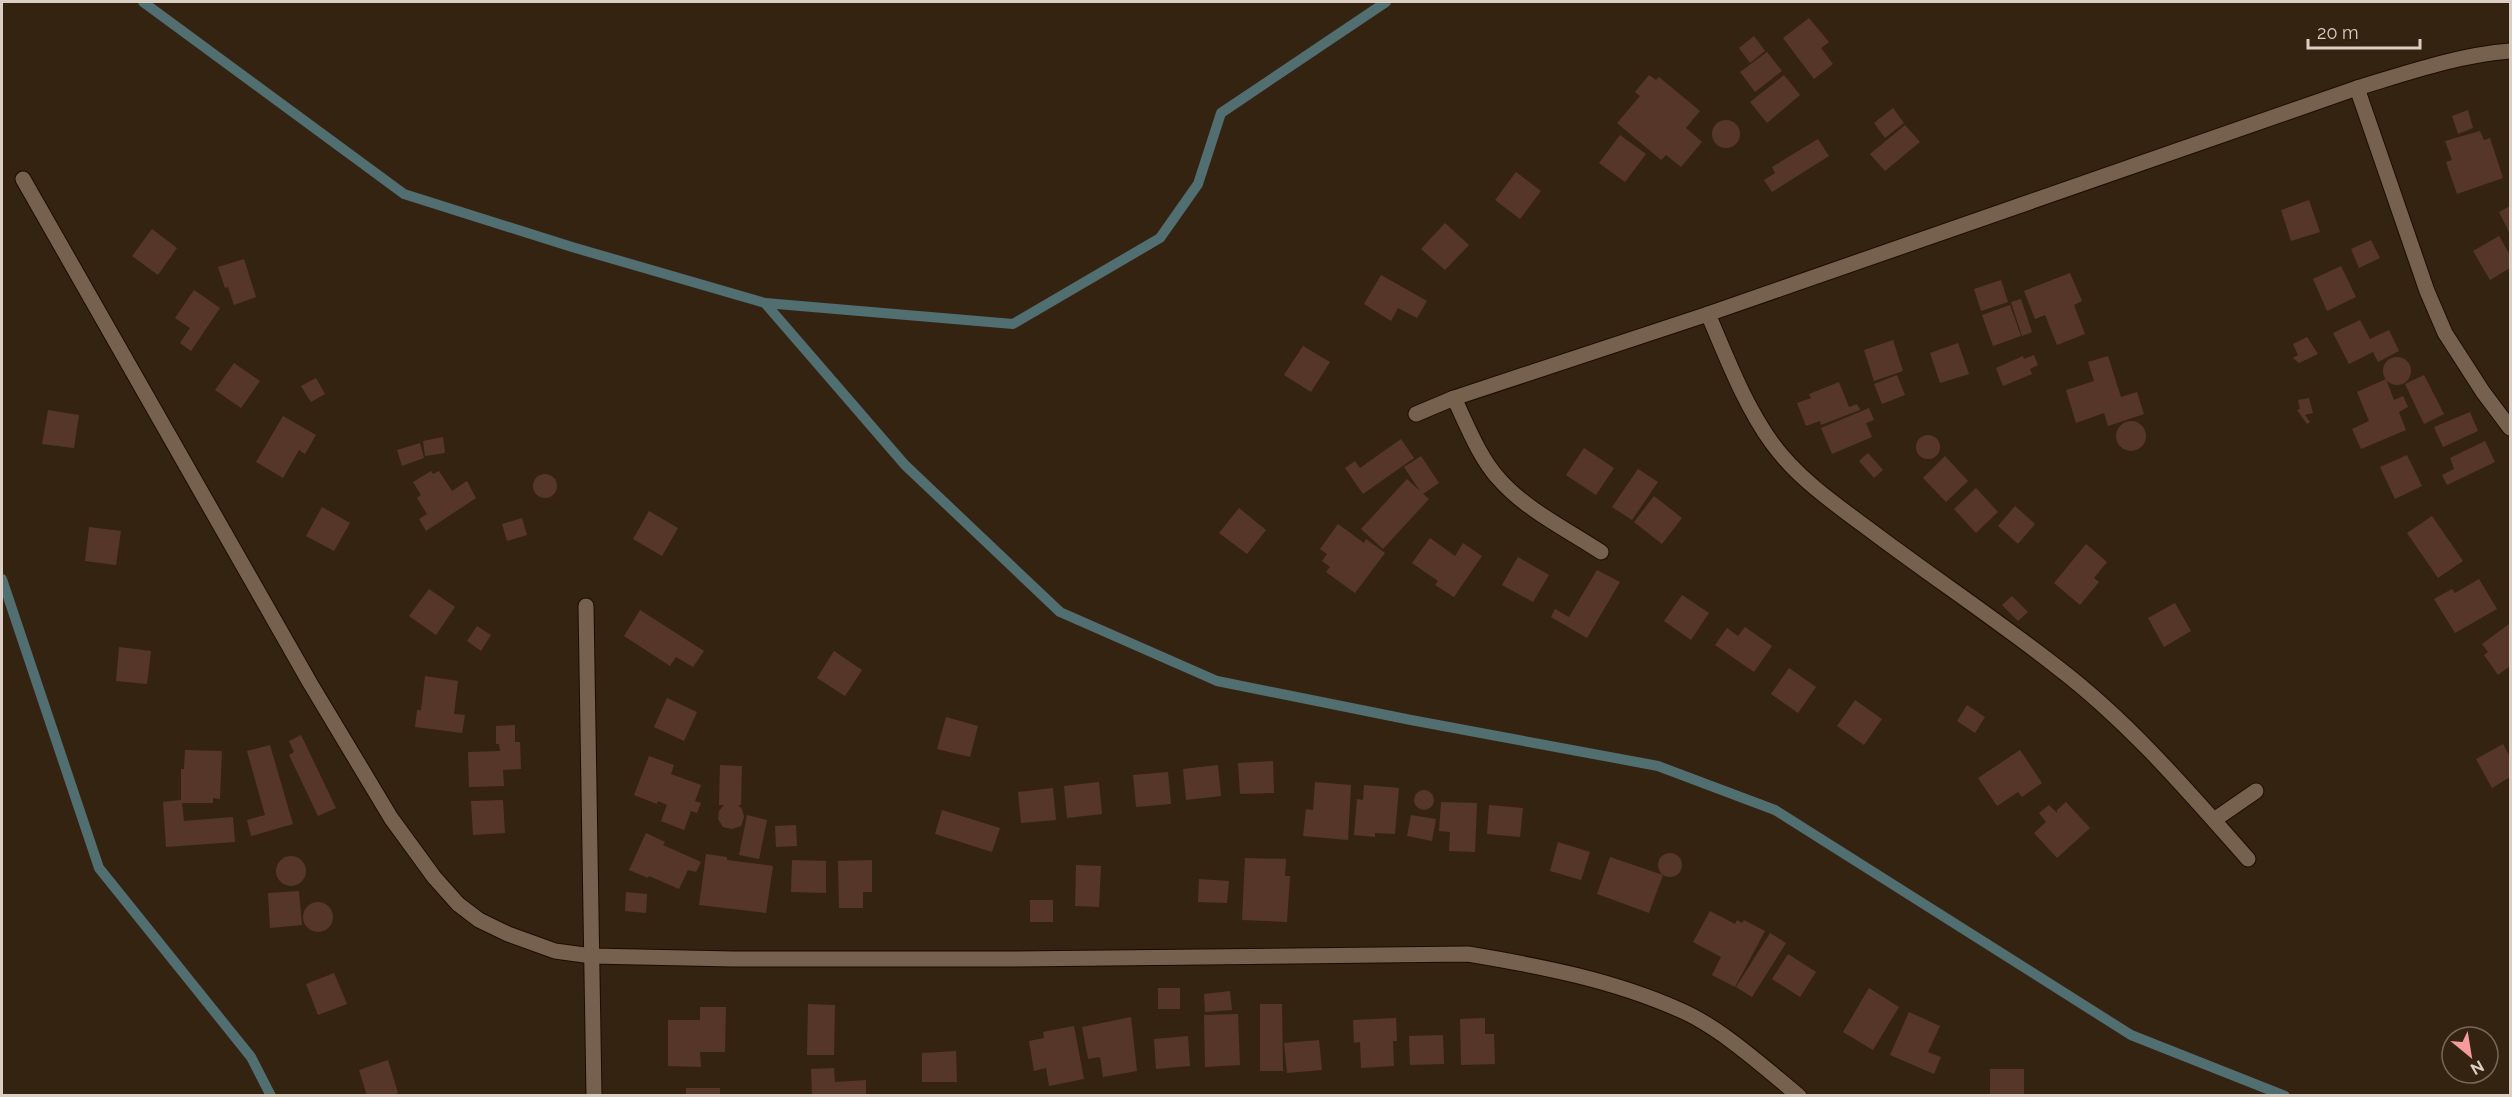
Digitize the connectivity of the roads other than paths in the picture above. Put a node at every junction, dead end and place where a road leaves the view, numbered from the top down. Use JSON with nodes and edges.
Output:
{"nodes":[{"id":1,"x":2511,"y":51,"type":"edge"},
{"id":2,"x":2356,"y":88,"type":"junction"},
{"id":3,"x":23,"y":179,"type":"dead end"},
{"id":4,"x":1708,"y":314,"type":"junction"},
{"id":5,"x":1454,"y":398,"type":"junction"},
{"id":6,"x":1416,"y":414,"type":"dead end"},
{"id":7,"x":2511,"y":428,"type":"edge"},
{"id":8,"x":1601,"y":552,"type":"dead end"},
{"id":9,"x":586,"y":606,"type":"dead end"},
{"id":10,"x":2256,"y":791,"type":"dead end"},
{"id":11,"x":2214,"y":820,"type":"junction"},
{"id":12,"x":2248,"y":859,"type":"dead end"},
{"id":13,"x":592,"y":956,"type":"junction"},
{"id":14,"x":594,"y":1095,"type":"edge"},
{"id":15,"x":1799,"y":1095,"type":"edge"}],
"edges":[{"from":1,"to":2,"type":"street"},
{"from":2,"to":4,"type":"street"},
{"from":2,"to":7,"type":"street"},
{"from":3,"to":13,"type":"street"},
{"from":4,"to":5,"type":"street"},
{"from":4,"to":11,"type":"street"},
{"from":5,"to":6,"type":"street"},
{"from":5,"to":8,"type":"street"},
{"from":9,"to":13,"type":"street"},
{"from":10,"to":11,"type":"street"},
{"from":11,"to":12,"type":"street"},
{"from":13,"to":14,"type":"street"},
{"from":13,"to":15,"type":"street"}]}
